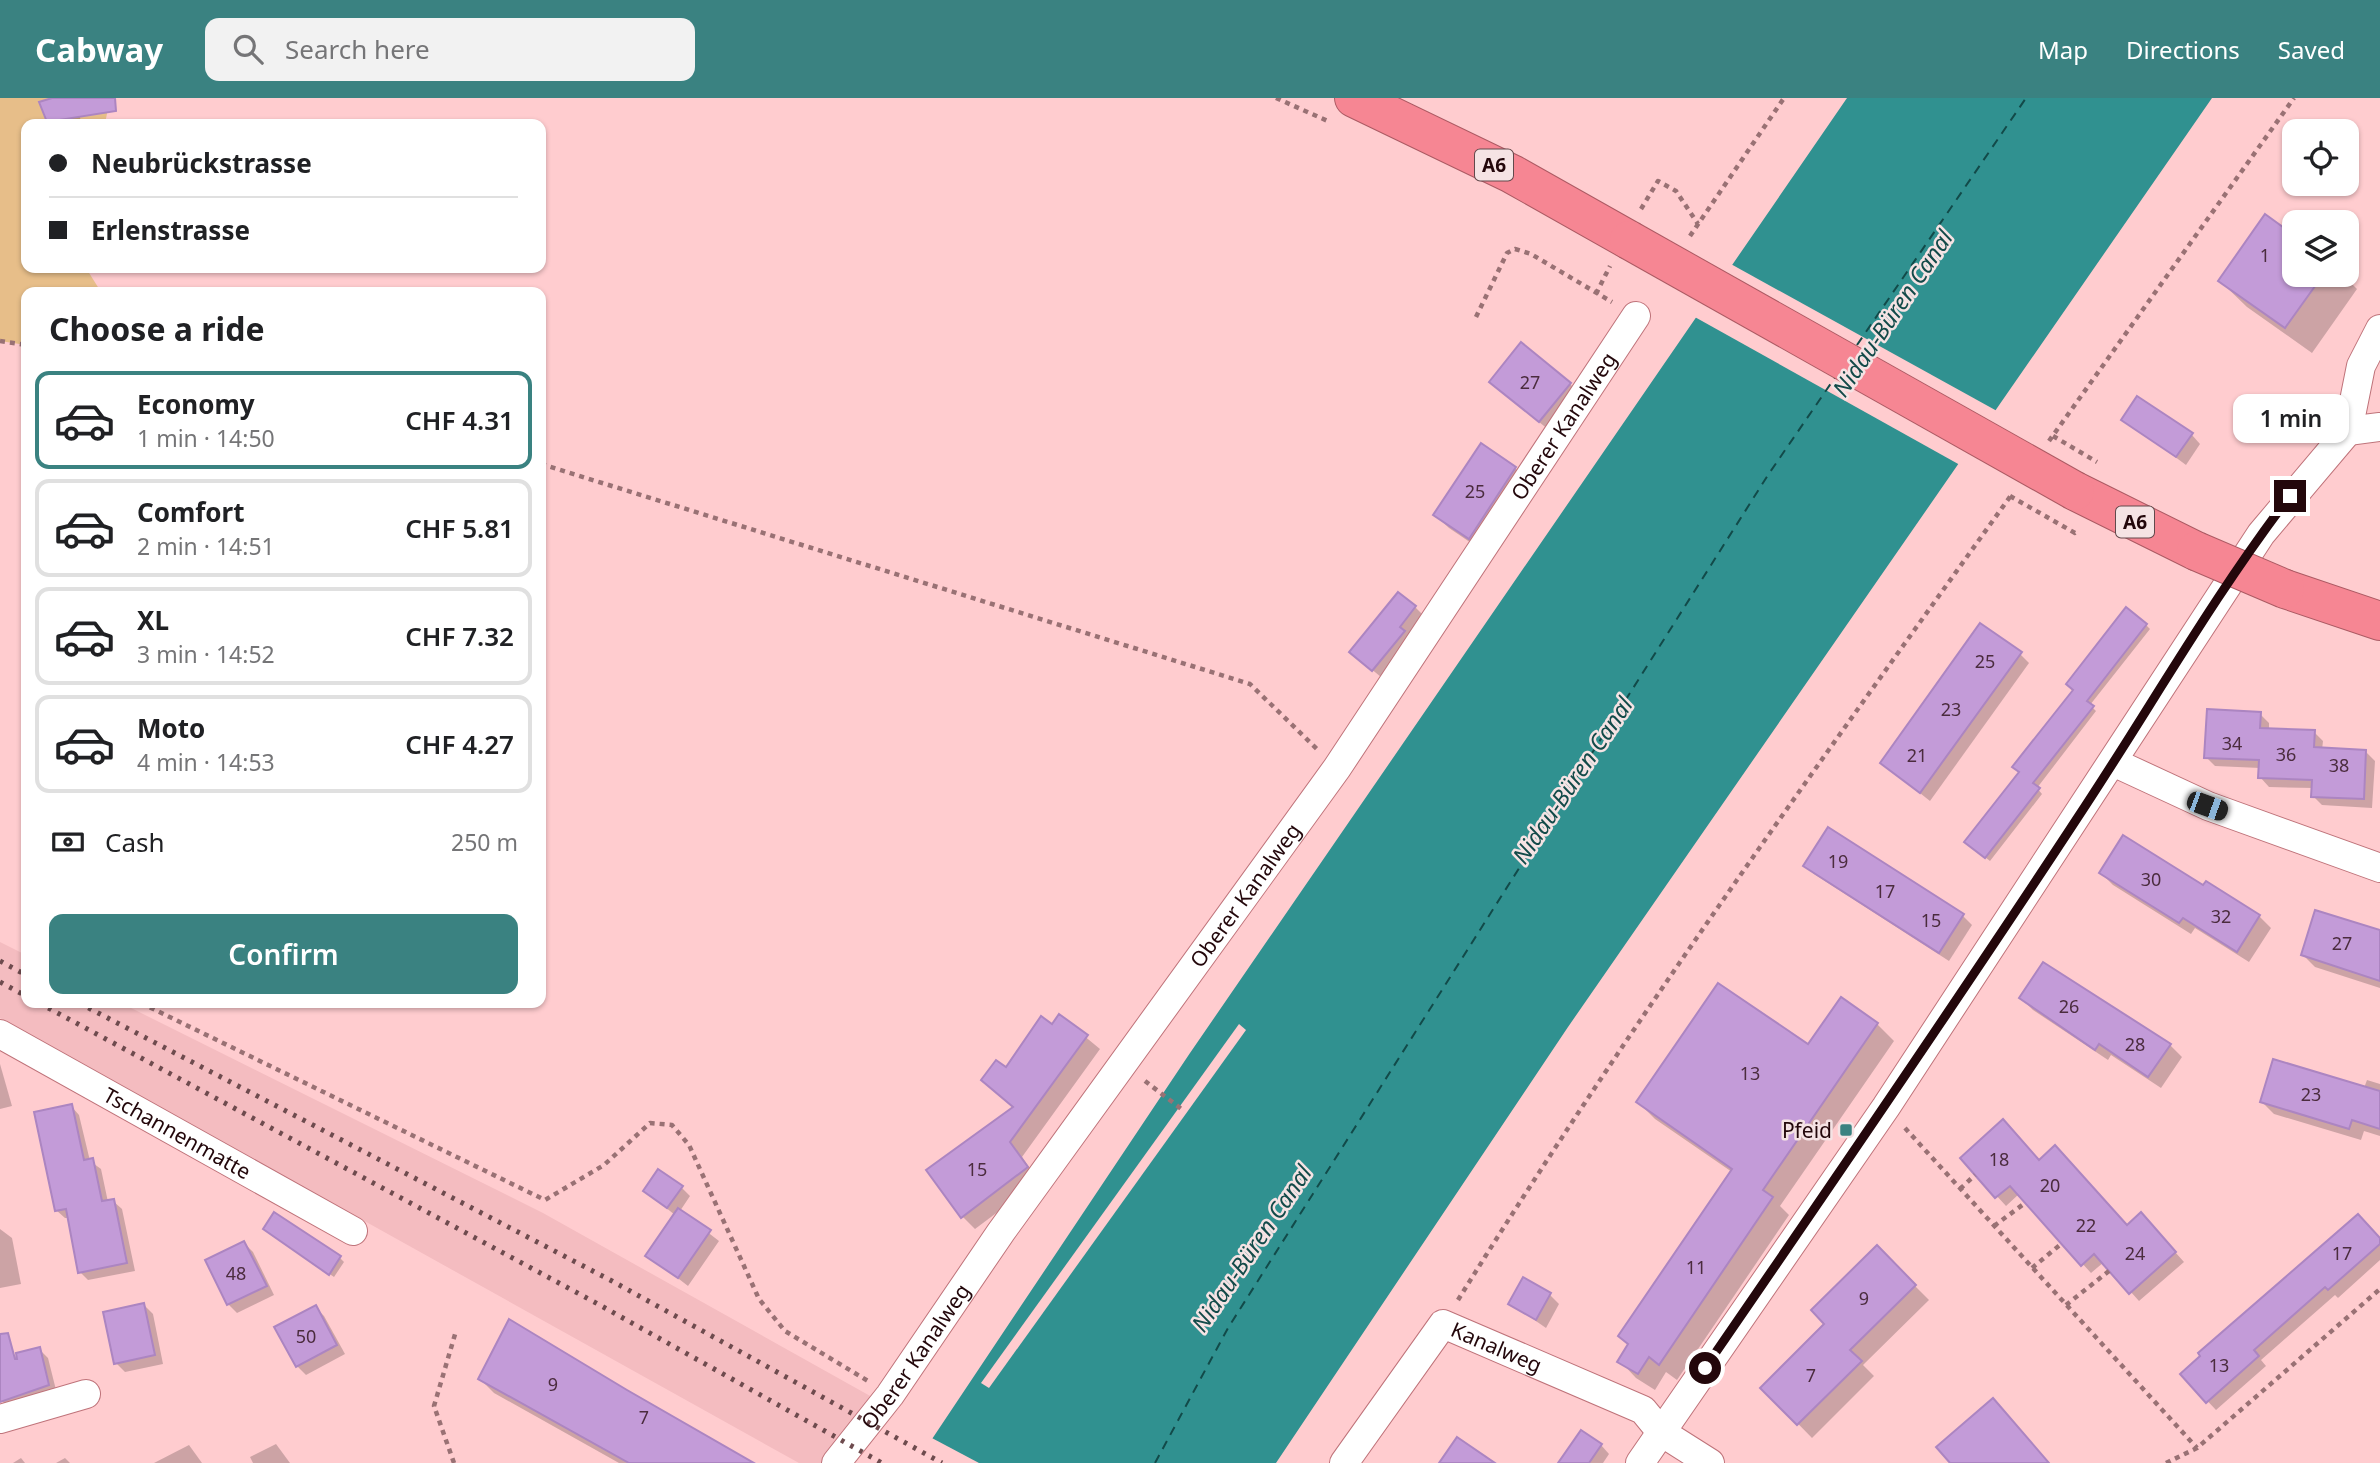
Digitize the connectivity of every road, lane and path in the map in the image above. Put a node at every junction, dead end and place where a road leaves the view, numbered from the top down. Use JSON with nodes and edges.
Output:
{"nodes":[{"id":1,"x":1354,"y":98,"type":"edge"},
{"id":2,"x":1784,"y":98,"type":"edge"},
{"id":3,"x":2294,"y":98,"type":"edge"},
{"id":4,"x":1626,"y":240,"type":"junction"},
{"id":5,"x":1597,"y":294,"type":"junction"},
{"id":6,"x":1636,"y":316,"type":"joint"},
{"id":7,"x":1476,"y":317,"type":"dead end"},
{"id":8,"x":2380,"y":330,"type":"edge"},
{"id":9,"x":0,"y":341,"type":"edge"},
{"id":10,"x":21,"y":344,"type":"edge"},
{"id":11,"x":2380,"y":427,"type":"edge"},
{"id":12,"x":2348,"y":431,"type":"junction"},
{"id":13,"x":2053,"y":436,"type":"junction"},
{"id":14,"x":2046,"y":446,"type":"dead end"},
{"id":15,"x":546,"y":466,"type":"edge"},
{"id":16,"x":2105,"y":467,"type":"dead end"},
{"id":17,"x":2017,"y":486,"type":"dead end"},
{"id":18,"x":2010,"y":496,"type":"junction"},
{"id":19,"x":2069,"y":530,"type":"dead end"},
{"id":20,"x":2380,"y":621,"type":"edge"},
{"id":21,"x":2113,"y":762,"type":"junction"},
{"id":22,"x":1337,"y":768,"type":"junction"},
{"id":23,"x":2380,"y":868,"type":"edge"},
{"id":24,"x":151,"y":1008,"type":"edge"},
{"id":25,"x":0,"y":1034,"type":"edge"},
{"id":26,"x":1148,"y":1083,"type":"dead end"},
{"id":27,"x":1886,"y":1107,"type":"junction"},
{"id":28,"x":1184,"y":1111,"type":"dead end"},
{"id":29,"x":1975,"y":1175,"type":"dead end"},
{"id":30,"x":1960,"y":1189,"type":"junction"},
{"id":31,"x":2025,"y":1203,"type":"dead end"},
{"id":32,"x":1994,"y":1226,"type":"junction"},
{"id":33,"x":353,"y":1231,"type":"dead end"},
{"id":34,"x":2061,"y":1244,"type":"dead end"},
{"id":35,"x":2032,"y":1268,"type":"junction"},
{"id":36,"x":2109,"y":1271,"type":"dead end"},
{"id":37,"x":2380,"y":1289,"type":"edge"},
{"id":38,"x":2066,"y":1305,"type":"junction"},
{"id":39,"x":1443,"y":1324,"type":"junction"},
{"id":40,"x":456,"y":1331,"type":"dead end"},
{"id":41,"x":86,"y":1394,"type":"dead end"},
{"id":42,"x":890,"y":1395,"type":"junction"},
{"id":43,"x":0,"y":1419,"type":"edge"},
{"id":44,"x":1661,"y":1432,"type":"junction"},
{"id":45,"x":2197,"y":1448,"type":"junction"},
{"id":46,"x":454,"y":1463,"type":"edge"},
{"id":47,"x":836,"y":1463,"type":"edge"},
{"id":48,"x":1344,"y":1463,"type":"edge"},
{"id":49,"x":1640,"y":1463,"type":"edge"},
{"id":50,"x":1710,"y":1463,"type":"edge"},
{"id":51,"x":2166,"y":1463,"type":"edge"}],
"edges":[{"from":1,"to":4,"type":"highway","number":"A6"},
{"from":2,"to":4,"type":"path"},
{"from":3,"to":13,"type":"path"},
{"from":4,"to":5,"type":"path"},
{"from":4,"to":20,"type":"highway","number":"A6","bridge":true},
{"from":5,"to":6,"type":"path"},
{"from":5,"to":7,"type":"path"},
{"from":6,"to":22,"type":"street","name":"Oberer Kanalweg"},
{"from":8,"to":12,"type":"street"},
{"from":9,"to":10,"type":"path"},
{"from":11,"to":12,"type":"street"},
{"from":12,"to":21,"type":"street"},
{"from":13,"to":14,"type":"path"},
{"from":13,"to":16,"type":"path"},
{"from":15,"to":22,"type":"path"},
{"from":17,"to":18,"type":"path"},
{"from":18,"to":19,"type":"path"},
{"from":18,"to":39,"type":"path"},
{"from":21,"to":23,"type":"street"},
{"from":21,"to":27,"type":"street"},
{"from":22,"to":42,"type":"street","name":"Oberer Kanalweg"},
{"from":24,"to":42,"type":"path"},
{"from":25,"to":33,"type":"street","name":"Tschannenmatte"},
{"from":26,"to":28,"type":"path"},
{"from":27,"to":30,"type":"path"},
{"from":27,"to":44,"type":"street"},
{"from":29,"to":30,"type":"path"},
{"from":30,"to":32,"type":"path"},
{"from":31,"to":32,"type":"path"},
{"from":32,"to":35,"type":"path"},
{"from":34,"to":35,"type":"path"},
{"from":35,"to":38,"type":"path"},
{"from":36,"to":38,"type":"path"},
{"from":37,"to":45,"type":"path"},
{"from":38,"to":45,"type":"path"},
{"from":39,"to":44,"type":"street","name":"Kanalweg"},
{"from":39,"to":48,"type":"street","name":"Kanalweg"},
{"from":40,"to":46,"type":"path"},
{"from":41,"to":43,"type":"street"},
{"from":42,"to":47,"type":"street","name":"Oberer Kanalweg"},
{"from":44,"to":49,"type":"street"},
{"from":44,"to":50,"type":"street","name":"Kanalweg"},
{"from":45,"to":51,"type":"path"}]}
